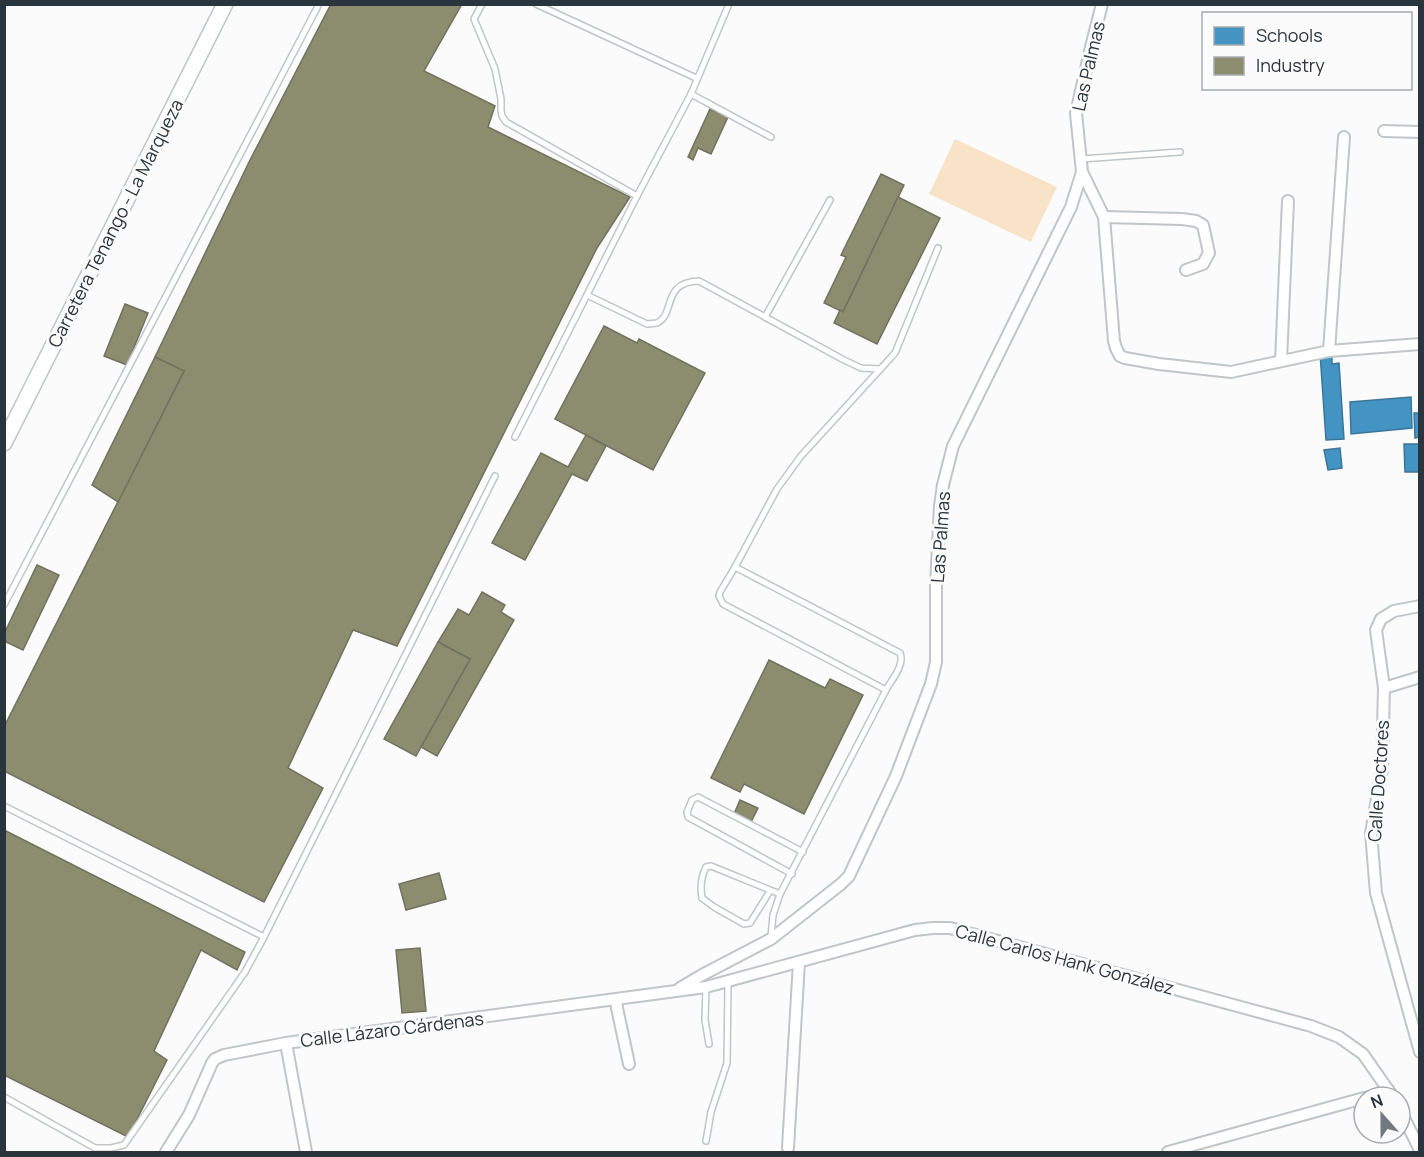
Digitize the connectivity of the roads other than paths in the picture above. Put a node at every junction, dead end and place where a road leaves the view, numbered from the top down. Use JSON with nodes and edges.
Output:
{"nodes":[{"id":1,"x":225,"y":4,"type":"edge"},
{"id":2,"x":319,"y":4,"type":"edge"},
{"id":3,"x":482,"y":4,"type":"edge"},
{"id":4,"x":536,"y":4,"type":"edge"},
{"id":5,"x":729,"y":4,"type":"edge"},
{"id":6,"x":1102,"y":4,"type":"edge"},
{"id":7,"x":696,"y":78,"type":"junction"},
{"id":8,"x":691,"y":94,"type":"junction"},
{"id":9,"x":1384,"y":131,"type":"dead end"},
{"id":10,"x":1419,"y":132,"type":"edge"},
{"id":11,"x":771,"y":136,"type":"dead end"},
{"id":12,"x":1344,"y":137,"type":"dead end"},
{"id":13,"x":1180,"y":152,"type":"dead end"},
{"id":14,"x":1081,"y":159,"type":"junction"},
{"id":15,"x":1082,"y":172,"type":"junction"},
{"id":16,"x":637,"y":196,"type":"junction"},
{"id":17,"x":830,"y":200,"type":"dead end"},
{"id":18,"x":1288,"y":201,"type":"dead end"},
{"id":19,"x":1104,"y":217,"type":"junction"},
{"id":20,"x":938,"y":248,"type":"dead end"},
{"id":21,"x":1186,"y":270,"type":"dead end"},
{"id":22,"x":587,"y":295,"type":"junction"},
{"id":23,"x":765,"y":317,"type":"junction"},
{"id":24,"x":1419,"y":344,"type":"edge"},
{"id":25,"x":1329,"y":351,"type":"junction"},
{"id":26,"x":1281,"y":361,"type":"junction"},
{"id":27,"x":880,"y":369,"type":"junction"},
{"id":28,"x":514,"y":437,"type":"dead end"},
{"id":29,"x":4,"y":443,"type":"edge"},
{"id":30,"x":495,"y":476,"type":"dead end"},
{"id":31,"x":735,"y":567,"type":"junction"},
{"id":32,"x":4,"y":605,"type":"edge"},
{"id":33,"x":1419,"y":606,"type":"edge"},
{"id":34,"x":1419,"y":677,"type":"edge"},
{"id":35,"x":1384,"y":688,"type":"junction"},
{"id":36,"x":886,"y":690,"type":"junction"},
{"id":37,"x":4,"y":806,"type":"edge"},
{"id":38,"x":803,"y":852,"type":"junction"},
{"id":39,"x":792,"y":874,"type":"junction"},
{"id":40,"x":770,"y":891,"type":"junction"},
{"id":41,"x":780,"y":894,"type":"junction"},
{"id":42,"x":264,"y":936,"type":"junction"},
{"id":43,"x":771,"y":939,"type":"junction"},
{"id":44,"x":799,"y":962,"type":"junction"},
{"id":45,"x":728,"y":982,"type":"junction"},
{"id":46,"x":706,"y":987,"type":"junction"},
{"id":47,"x":674,"y":992,"type":"junction"},
{"id":48,"x":616,"y":1000,"type":"junction"},
{"id":49,"x":285,"y":1043,"type":"junction"},
{"id":50,"x":709,"y":1044,"type":"dead end"},
{"id":51,"x":1419,"y":1052,"type":"edge"},
{"id":52,"x":628,"y":1064,"type":"dead end"},
{"id":53,"x":1385,"y":1085,"type":"edge"},
{"id":54,"x":6,"y":1099,"type":"edge"},
{"id":55,"x":1352,"y":1101,"type":"edge"},
{"id":56,"x":1412,"y":1135,"type":"edge"},
{"id":57,"x":706,"y":1141,"type":"dead end"},
{"id":58,"x":788,"y":1148,"type":"dead end"},
{"id":59,"x":1419,"y":1150,"type":"edge"},
{"id":60,"x":166,"y":1152,"type":"edge"},
{"id":61,"x":306,"y":1152,"type":"edge"},
{"id":62,"x":1168,"y":1152,"type":"edge"}],
"edges":[{"from":1,"to":29,"type":"main road","name":"Carretera Tenango - La Marqueza"},
{"from":2,"to":32,"type":"lane"},
{"from":3,"to":16,"type":"lane"},
{"from":4,"to":7,"type":"lane"},
{"from":5,"to":7,"type":"lane"},
{"from":6,"to":14,"type":"street","name":"Las Palmas"},
{"from":7,"to":8,"type":"lane"},
{"from":8,"to":11,"type":"lane"},
{"from":8,"to":16,"type":"lane"},
{"from":9,"to":10,"type":"street"},
{"from":12,"to":25,"type":"street"},
{"from":13,"to":14,"type":"lane"},
{"from":14,"to":15,"type":"street","name":"Las Palmas"},
{"from":15,"to":19,"type":"street"},
{"from":15,"to":43,"type":"street","name":"Las Palmas"},
{"from":16,"to":22,"type":"lane"},
{"from":17,"to":23,"type":"lane"},
{"from":18,"to":26,"type":"street"},
{"from":19,"to":21,"type":"street"},
{"from":19,"to":26,"type":"street"},
{"from":20,"to":27,"type":"lane"},
{"from":22,"to":23,"type":"lane"},
{"from":22,"to":28,"type":"lane"},
{"from":23,"to":27,"type":"lane"},
{"from":24,"to":25,"type":"street"},
{"from":25,"to":26,"type":"street"},
{"from":27,"to":31,"type":"lane"},
{"from":30,"to":42,"type":"lane"},
{"from":31,"to":36,"type":"lane"},
{"from":31,"to":36,"type":"lane"},
{"from":33,"to":35,"type":"street","name":"Calle Doctores"},
{"from":34,"to":35,"type":"street"},
{"from":35,"to":51,"type":"street","name":"Calle Doctores"},
{"from":36,"to":38,"type":"lane"},
{"from":37,"to":42,"type":"lane"},
{"from":38,"to":39,"type":"lane"},
{"from":38,"to":39,"type":"lane"},
{"from":39,"to":41,"type":"lane"},
{"from":40,"to":40,"type":"lane"},
{"from":40,"to":41,"type":"lane"},
{"from":41,"to":43,"type":"lane"},
{"from":42,"to":54,"type":"lane"},
{"from":43,"to":47,"type":"street","name":"Las Palmas"},
{"from":44,"to":45,"type":"street","name":"Calle Carlos Hank González"},
{"from":44,"to":53,"type":"street","name":"Calle Carlos Hank González"},
{"from":44,"to":58,"type":"street"},
{"from":45,"to":46,"type":"street","name":"Calle Carlos Hank González"},
{"from":45,"to":57,"type":"lane"},
{"from":46,"to":47,"type":"street","name":"Calle Carlos Hank González"},
{"from":46,"to":50,"type":"lane"},
{"from":47,"to":48,"type":"street","name":"Calle Lázaro Cárdenas"},
{"from":48,"to":49,"type":"street","name":"Calle Lázaro Cárdenas"},
{"from":48,"to":52,"type":"street"},
{"from":49,"to":60,"type":"street","name":"Calle Lázaro Cárdenas"},
{"from":49,"to":61,"type":"street"},
{"from":55,"to":62,"type":"street"},
{"from":56,"to":59,"type":"street"}]}
